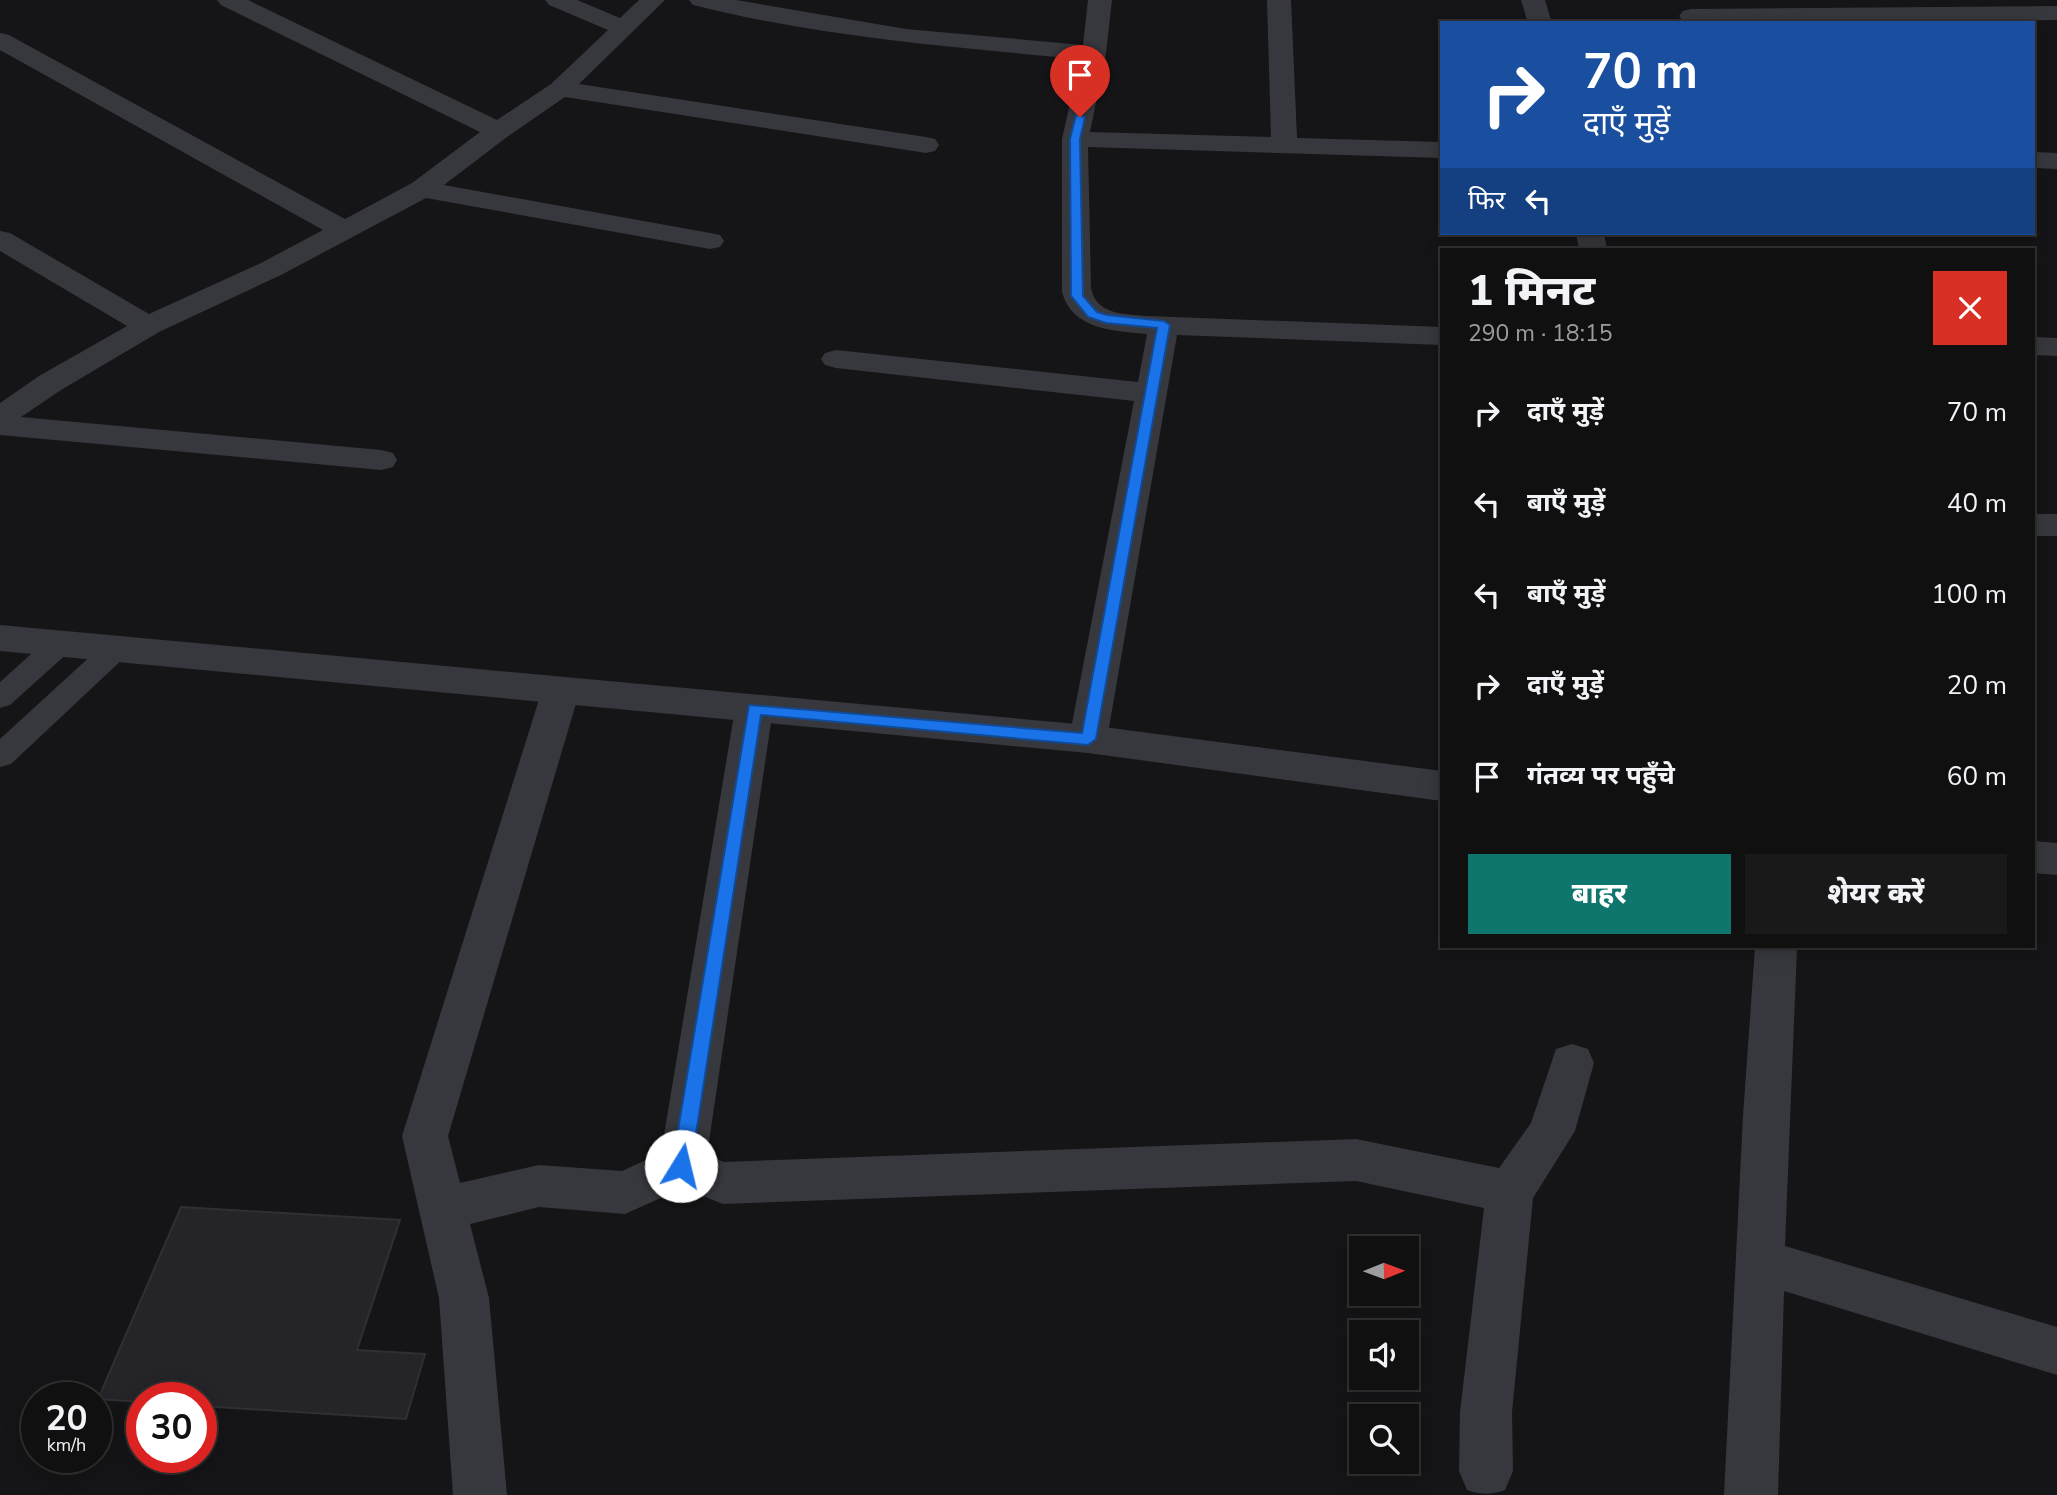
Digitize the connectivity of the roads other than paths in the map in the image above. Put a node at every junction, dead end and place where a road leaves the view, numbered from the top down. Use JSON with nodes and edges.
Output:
{"nodes":[{"id":1,"x":229,"y":0,"type":"edge"},
{"id":2,"x":556,"y":0,"type":"edge"},
{"id":3,"x":653,"y":0,"type":"edge"},
{"id":4,"x":701,"y":0,"type":"edge"},
{"id":5,"x":1100,"y":0,"type":"edge"},
{"id":6,"x":1279,"y":0,"type":"edge"},
{"id":7,"x":1533,"y":0,"type":"edge"},
{"id":8,"x":1971,"y":7,"type":"edge"},
{"id":9,"x":2057,"y":13,"type":"edge"},
{"id":10,"x":1691,"y":16,"type":"dead end"},
{"id":11,"x":1539,"y":21,"type":"edge"},
{"id":12,"x":623,"y":28,"type":"junction"},
{"id":13,"x":0,"y":40,"type":"edge"},
{"id":14,"x":1094,"y":52,"type":"junction"},
{"id":15,"x":560,"y":89,"type":"junction"},
{"id":16,"x":498,"y":131,"type":"junction"},
{"id":17,"x":1075,"y":139,"type":"junction"},
{"id":18,"x":1284,"y":143,"type":"junction"},
{"id":19,"x":926,"y":145,"type":"dead end"},
{"id":20,"x":1440,"y":150,"type":"edge"},
{"id":21,"x":2035,"y":160,"type":"edge"},
{"id":22,"x":2057,"y":160,"type":"edge"},
{"id":23,"x":422,"y":189,"type":"junction"},
{"id":24,"x":344,"y":230,"type":"junction"},
{"id":25,"x":0,"y":239,"type":"edge"},
{"id":26,"x":710,"y":241,"type":"dead end"},
{"id":27,"x":1164,"y":325,"type":"junction"},
{"id":28,"x":148,"y":326,"type":"junction"},
{"id":29,"x":1440,"y":336,"type":"edge"},
{"id":30,"x":2035,"y":346,"type":"edge"},
{"id":31,"x":2057,"y":347,"type":"edge"},
{"id":32,"x":836,"y":359,"type":"dead end"},
{"id":33,"x":1150,"y":393,"type":"junction"},
{"id":34,"x":0,"y":417,"type":"edge"},
{"id":35,"x":0,"y":425,"type":"edge"},
{"id":36,"x":381,"y":460,"type":"dead end"},
{"id":37,"x":2035,"y":525,"type":"edge"},
{"id":38,"x":2057,"y":525,"type":"edge"},
{"id":39,"x":0,"y":638,"type":"edge"},
{"id":40,"x":60,"y":643,"type":"junction"},
{"id":41,"x":116,"y":649,"type":"junction"},
{"id":42,"x":561,"y":690,"type":"junction"},
{"id":43,"x":0,"y":698,"type":"edge"},
{"id":44,"x":754,"y":709,"type":"junction"},
{"id":45,"x":1088,"y":739,"type":"junction"},
{"id":46,"x":0,"y":756,"type":"edge"},
{"id":47,"x":1440,"y":786,"type":"edge"},
{"id":48,"x":2035,"y":857,"type":"edge"},
{"id":49,"x":2057,"y":859,"type":"edge"},
{"id":50,"x":1776,"y":948,"type":"edge"},
{"id":51,"x":1572,"y":1063,"type":"dead end"},
{"id":52,"x":681,"y":1166,"type":"junction"},
{"id":53,"x":1510,"y":1192,"type":"junction"},
{"id":54,"x":441,"y":1209,"type":"junction"},
{"id":55,"x":1761,"y":1261,"type":"junction"},
{"id":56,"x":2057,"y":1351,"type":"edge"},
{"id":57,"x":1486,"y":1471,"type":"dead end"},
{"id":58,"x":480,"y":1495,"type":"edge"},
{"id":59,"x":1751,"y":1495,"type":"edge"}],
"edges":[{"from":1,"to":16,"type":"street"},
{"from":2,"to":12,"type":"street"},
{"from":3,"to":12,"type":"street"},
{"from":4,"to":14,"type":"street"},
{"from":5,"to":14,"type":"street"},
{"from":6,"to":18,"type":"street"},
{"from":7,"to":11,"type":"street"},
{"from":8,"to":9,"type":"street"},
{"from":8,"to":10,"type":"street"},
{"from":12,"to":15,"type":"street"},
{"from":13,"to":24,"type":"street"},
{"from":14,"to":17,"type":"street"},
{"from":15,"to":16,"type":"street"},
{"from":15,"to":19,"type":"street"},
{"from":16,"to":23,"type":"street"},
{"from":17,"to":18,"type":"street"},
{"from":17,"to":27,"type":"street"},
{"from":18,"to":20,"type":"street"},
{"from":21,"to":22,"type":"street"},
{"from":23,"to":24,"type":"street"},
{"from":23,"to":26,"type":"street"},
{"from":24,"to":28,"type":"street"},
{"from":25,"to":28,"type":"street"},
{"from":27,"to":29,"type":"street"},
{"from":27,"to":33,"type":"street"},
{"from":28,"to":34,"type":"street"},
{"from":30,"to":31,"type":"street"},
{"from":32,"to":33,"type":"street"},
{"from":33,"to":45,"type":"street"},
{"from":35,"to":36,"type":"street"},
{"from":37,"to":38,"type":"street"},
{"from":39,"to":40,"type":"street"},
{"from":40,"to":41,"type":"street"},
{"from":40,"to":43,"type":"lane"},
{"from":41,"to":42,"type":"street"},
{"from":41,"to":46,"type":"lane"},
{"from":42,"to":44,"type":"street"},
{"from":42,"to":54,"type":"street"},
{"from":44,"to":45,"type":"street"},
{"from":44,"to":52,"type":"street"},
{"from":45,"to":47,"type":"street"},
{"from":48,"to":49,"type":"street"},
{"from":50,"to":55,"type":"street"},
{"from":51,"to":53,"type":"street"},
{"from":52,"to":53,"type":"street"},
{"from":52,"to":54,"type":"street"},
{"from":53,"to":57,"type":"street"},
{"from":54,"to":58,"type":"street"},
{"from":55,"to":56,"type":"street"},
{"from":55,"to":59,"type":"street"}]}
